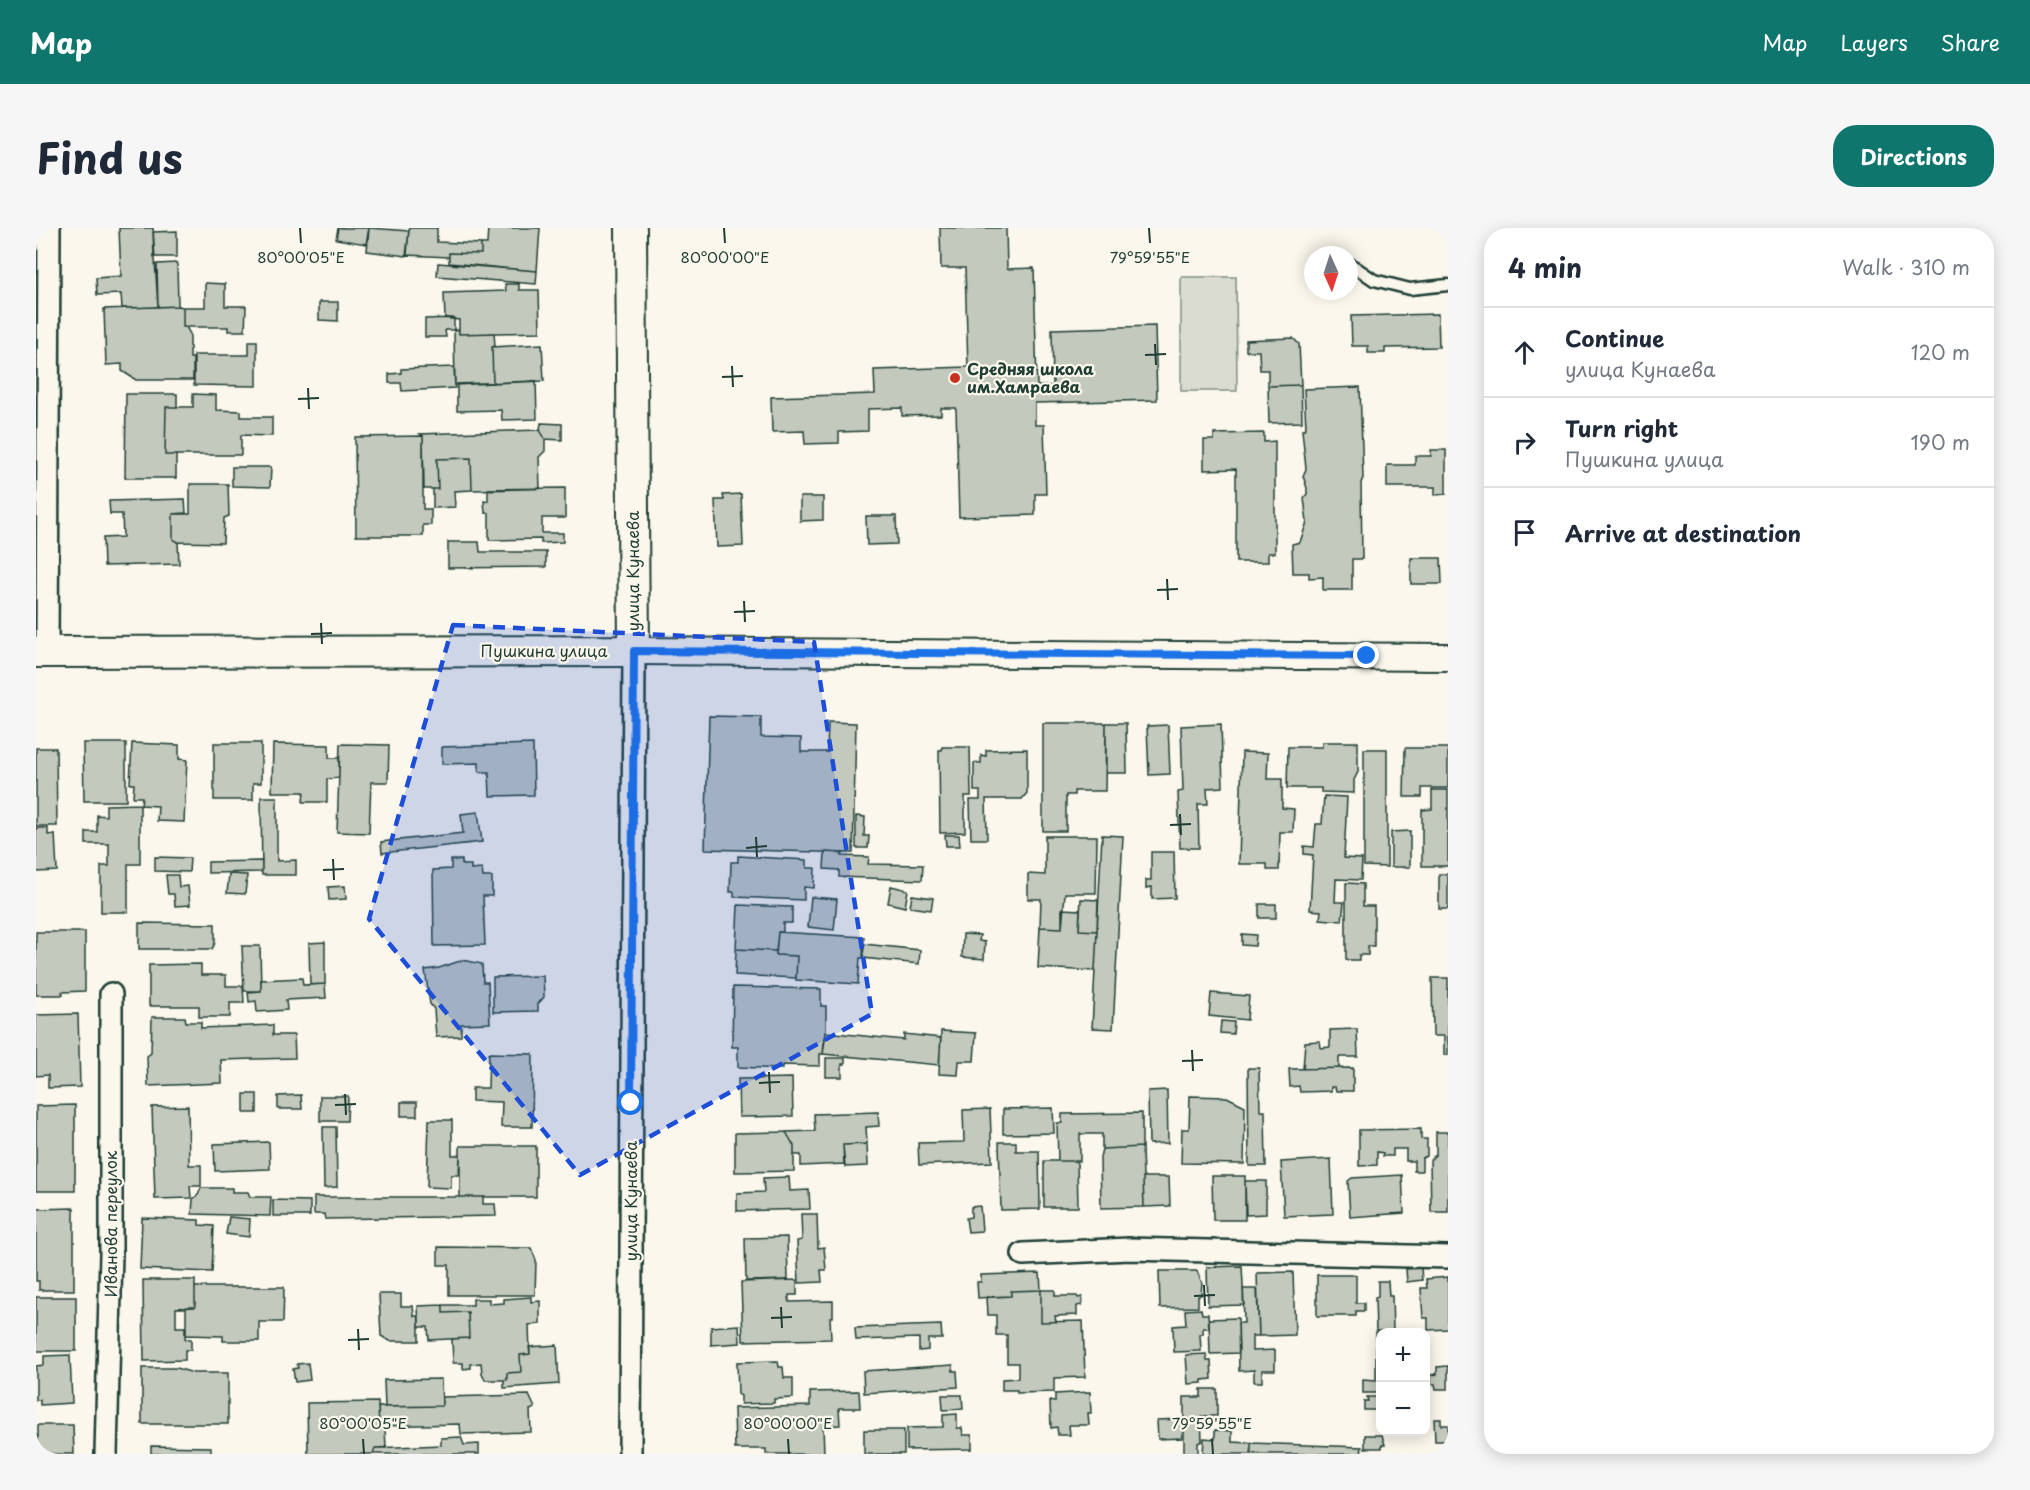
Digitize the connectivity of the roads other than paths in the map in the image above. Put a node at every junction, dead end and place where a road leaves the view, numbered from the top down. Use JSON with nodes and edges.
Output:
{"nodes":[{"id":1,"x":49,"y":228,"type":"edge"},
{"id":2,"x":631,"y":228,"type":"edge"},
{"id":3,"x":1358,"y":269,"type":"edge"},
{"id":4,"x":1448,"y":285,"type":"edge"},
{"id":5,"x":634,"y":651,"type":"junction"},
{"id":6,"x":41,"y":652,"type":"edge"},
{"id":7,"x":1448,"y":657,"type":"edge"},
{"id":8,"x":111,"y":994,"type":"dead end"},
{"id":9,"x":1023,"y":1254,"type":"dead end"},
{"id":10,"x":1448,"y":1257,"type":"edge"},
{"id":11,"x":106,"y":1454,"type":"edge"},
{"id":12,"x":630,"y":1454,"type":"edge"}],
"edges":[{"from":1,"to":6,"type":"street"},
{"from":2,"to":5,"type":"main road","name":"улица Кунаева"},
{"from":3,"to":4,"type":"lane"},
{"from":5,"to":6,"type":"main road","name":"Пушкина улица"},
{"from":5,"to":7,"type":"street","name":"Пушкина улица"},
{"from":5,"to":12,"type":"street","name":"улица Кунаева"},
{"from":8,"to":11,"type":"street","name":"Иванова переулок"},
{"from":9,"to":10,"type":"street"}]}
